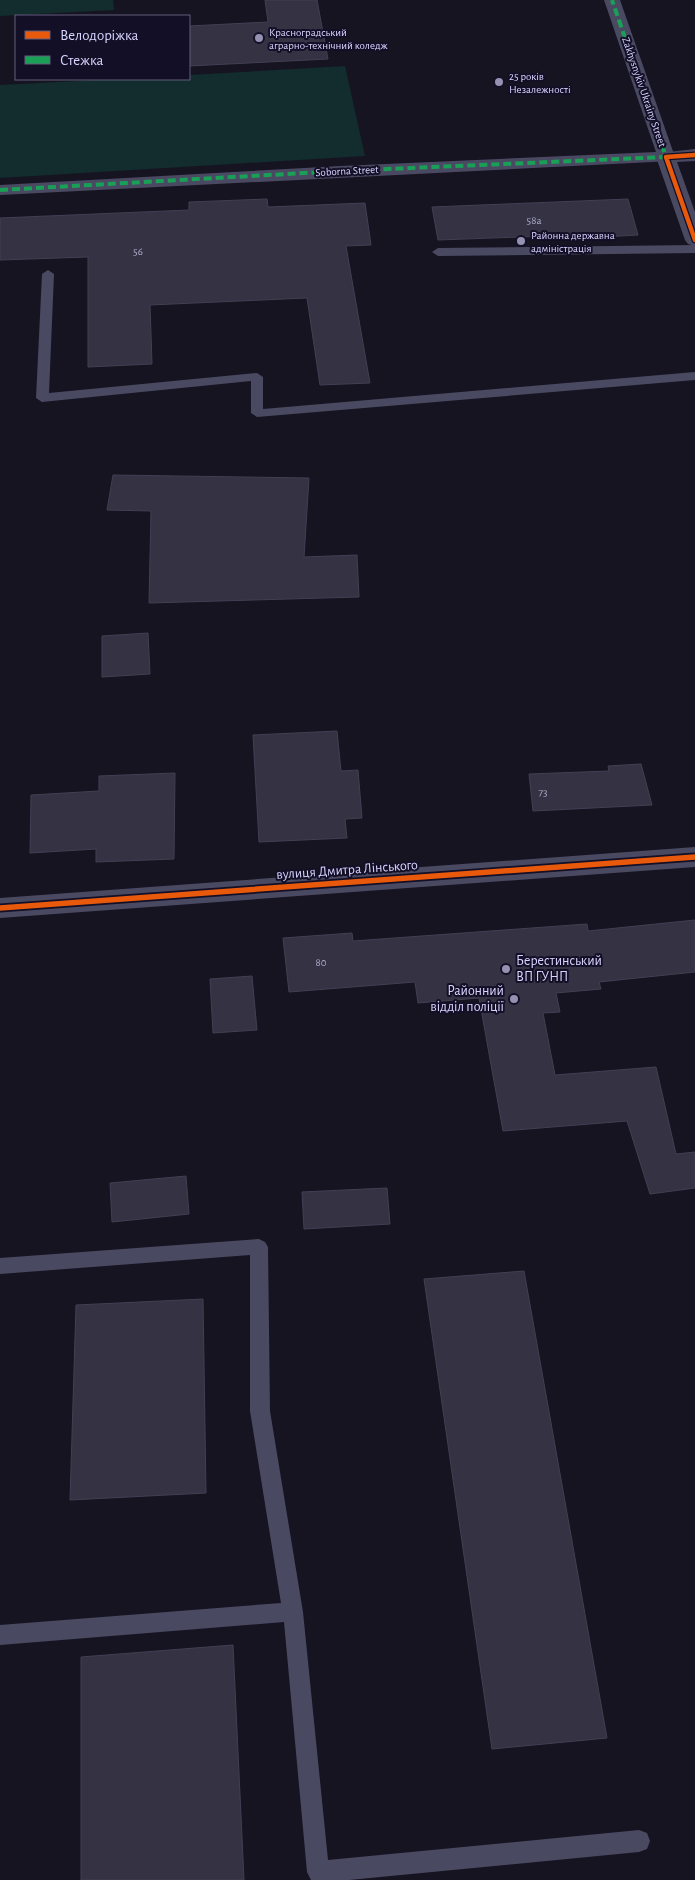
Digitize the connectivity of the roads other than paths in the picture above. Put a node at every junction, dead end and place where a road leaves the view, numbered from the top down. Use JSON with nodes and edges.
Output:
{"nodes":[{"id":1,"x":612,"y":0,"type":"edge"},
{"id":2,"x":695,"y":155,"type":"edge"},
{"id":3,"x":666,"y":157,"type":"junction"},
{"id":4,"x":0,"y":190,"type":"edge"},
{"id":5,"x":695,"y":240,"type":"edge"},
{"id":6,"x":695,"y":249,"type":"edge"},
{"id":7,"x":438,"y":252,"type":"dead end"},
{"id":8,"x":48,"y":274,"type":"dead end"},
{"id":9,"x":695,"y":376,"type":"edge"},
{"id":10,"x":695,"y":857,"type":"edge"},
{"id":11,"x":0,"y":908,"type":"edge"},
{"id":12,"x":0,"y":1266,"type":"edge"},
{"id":13,"x":293,"y":1612,"type":"junction"},
{"id":14,"x":0,"y":1635,"type":"edge"},
{"id":15,"x":639,"y":1841,"type":"dead end"}],
"edges":[{"from":1,"to":3,"type":"street","name":"Zakhysnykiv Ukrainy Street"},
{"from":2,"to":3,"type":"street","name":"Soborna Street"},
{"from":3,"to":4,"type":"street","name":"Soborna Street"},
{"from":3,"to":5,"type":"street","name":"Zakhysnykiv Ukrainy Street"},
{"from":6,"to":7,"type":"lane"},
{"from":8,"to":9,"type":"lane"},
{"from":10,"to":11,"type":"street","name":"вулиця Дмитра Лінського"},
{"from":12,"to":13,"type":"lane"},
{"from":13,"to":14,"type":"lane"},
{"from":13,"to":15,"type":"lane"}]}
